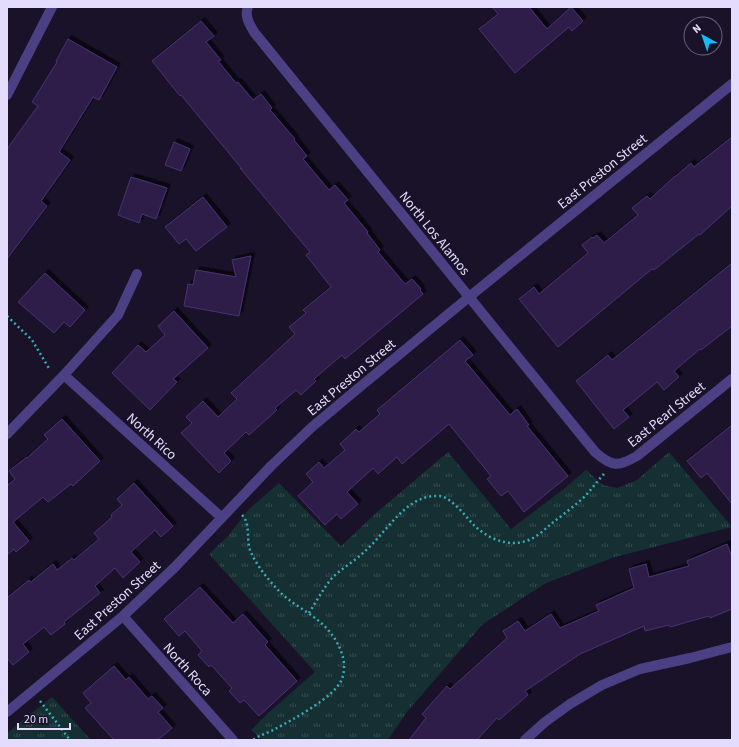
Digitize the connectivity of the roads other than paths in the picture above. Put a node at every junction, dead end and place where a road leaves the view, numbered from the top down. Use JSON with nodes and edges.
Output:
{"nodes":[{"id":1,"x":52,"y":7,"type":"edge"},
{"id":2,"x":247,"y":9,"type":"edge"},
{"id":3,"x":732,"y":84,"type":"edge"},
{"id":4,"x":7,"y":95,"type":"edge"},
{"id":5,"x":136,"y":274,"type":"dead end"},
{"id":6,"x":470,"y":297,"type":"junction"},
{"id":7,"x":62,"y":377,"type":"junction"},
{"id":8,"x":732,"y":379,"type":"edge"},
{"id":9,"x":7,"y":434,"type":"edge"},
{"id":10,"x":614,"y":464,"type":"joint"},
{"id":11,"x":222,"y":518,"type":"junction"},
{"id":12,"x":123,"y":616,"type":"junction"},
{"id":13,"x":732,"y":647,"type":"edge"},
{"id":14,"x":7,"y":712,"type":"edge"},
{"id":15,"x":233,"y":740,"type":"edge"},
{"id":16,"x":525,"y":740,"type":"edge"}],
"edges":[{"from":1,"to":4,"type":"street"},
{"from":2,"to":6,"type":"street","name":"North Los Alamos"},
{"from":3,"to":6,"type":"street","name":"East Preston Street"},
{"from":5,"to":7,"type":"street"},
{"from":6,"to":10,"type":"street","name":"North Los Alamos"},
{"from":6,"to":11,"type":"street","name":"East Preston Street"},
{"from":7,"to":9,"type":"street"},
{"from":7,"to":11,"type":"street","name":"North Rico"},
{"from":8,"to":10,"type":"street","name":"East Pearl Street"},
{"from":11,"to":12,"type":"street","name":"East Preston Street"},
{"from":12,"to":14,"type":"street","name":"East Preston Street"},
{"from":12,"to":15,"type":"street","name":"North Roca"},
{"from":13,"to":16,"type":"street"}]}
